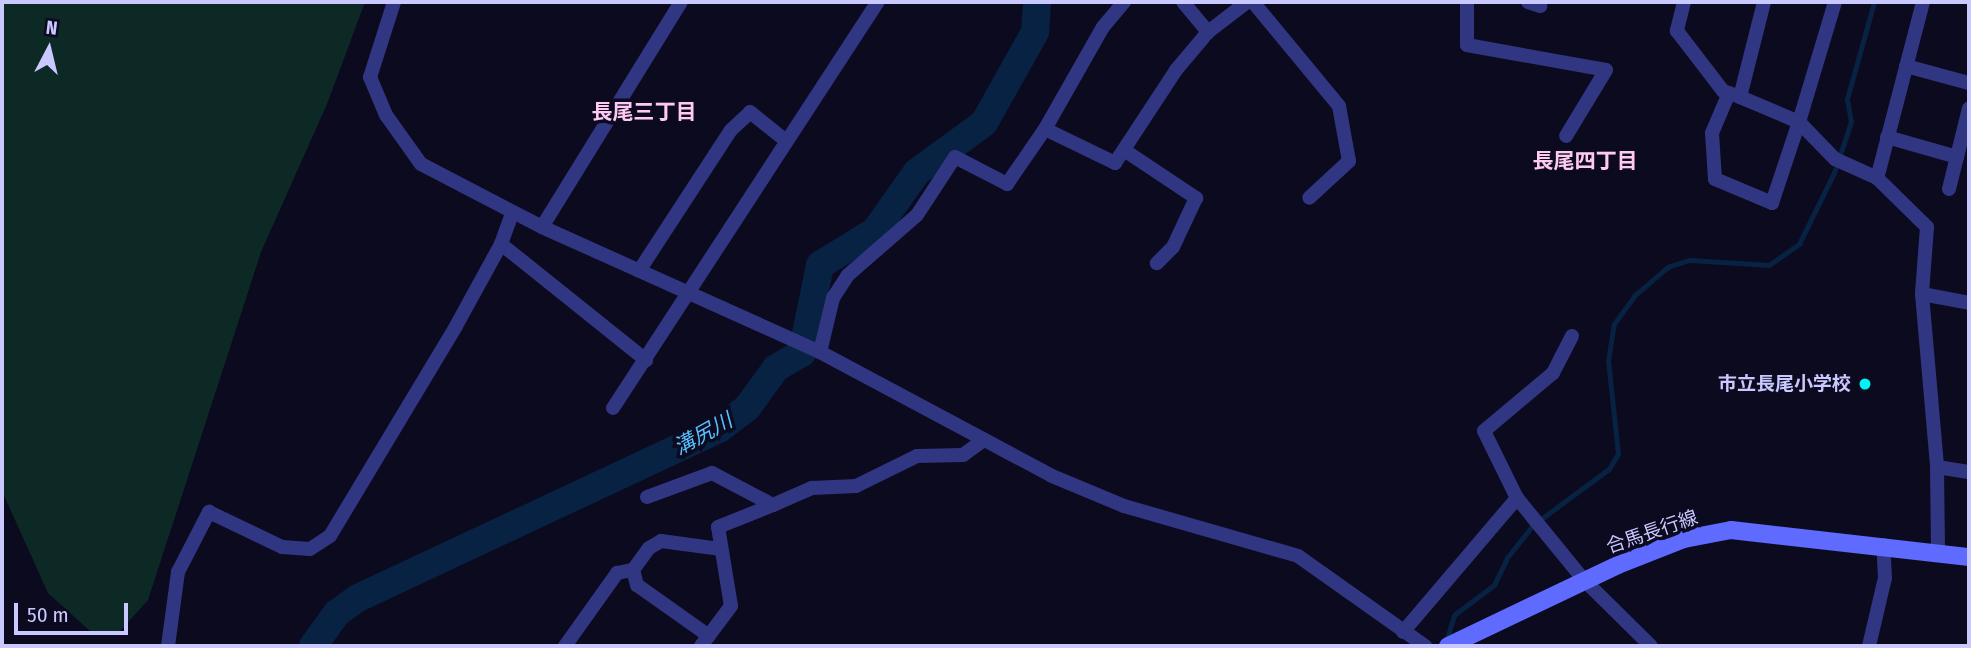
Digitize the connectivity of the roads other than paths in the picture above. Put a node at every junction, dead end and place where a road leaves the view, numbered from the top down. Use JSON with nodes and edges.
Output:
{"nodes":[{"id":1,"x":394,"y":2,"type":"edge"},
{"id":2,"x":681,"y":2,"type":"edge"},
{"id":3,"x":878,"y":2,"type":"edge"},
{"id":4,"x":1124,"y":2,"type":"edge"},
{"id":5,"x":1183,"y":2,"type":"edge"},
{"id":6,"x":1247,"y":2,"type":"edge"},
{"id":7,"x":1253,"y":2,"type":"edge"},
{"id":8,"x":1467,"y":2,"type":"edge"},
{"id":9,"x":1684,"y":2,"type":"edge"},
{"id":10,"x":1765,"y":2,"type":"edge"},
{"id":11,"x":1835,"y":2,"type":"edge"},
{"id":12,"x":1923,"y":2,"type":"edge"},
{"id":13,"x":1208,"y":32,"type":"junction"},
{"id":14,"x":1906,"y":66,"type":"junction"},
{"id":15,"x":1969,"y":83,"type":"edge"},
{"id":16,"x":1735,"y":95,"type":"junction"},
{"id":17,"x":1969,"y":108,"type":"edge"},
{"id":18,"x":1799,"y":122,"type":"junction"},
{"id":19,"x":1045,"y":129,"type":"junction"},
{"id":20,"x":1566,"y":136,"type":"dead end"},
{"id":21,"x":1887,"y":137,"type":"junction"},
{"id":22,"x":785,"y":140,"type":"junction"},
{"id":23,"x":1124,"y":150,"type":"junction"},
{"id":24,"x":1957,"y":157,"type":"junction"},
{"id":25,"x":1877,"y":178,"type":"junction"},
{"id":26,"x":1949,"y":189,"type":"dead end"},
{"id":27,"x":1309,"y":198,"type":"dead end"},
{"id":28,"x":512,"y":212,"type":"junction"},
{"id":29,"x":542,"y":227,"type":"junction"},
{"id":30,"x":501,"y":244,"type":"junction"},
{"id":31,"x":1157,"y":263,"type":"dead end"},
{"id":32,"x":639,"y":271,"type":"junction"},
{"id":33,"x":686,"y":292,"type":"junction"},
{"id":34,"x":1922,"y":294,"type":"junction"},
{"id":35,"x":1969,"y":303,"type":"edge"},
{"id":36,"x":1572,"y":336,"type":"dead end"},
{"id":37,"x":820,"y":352,"type":"junction"},
{"id":38,"x":646,"y":360,"type":"junction"},
{"id":39,"x":613,"y":408,"type":"dead end"},
{"id":40,"x":984,"y":440,"type":"junction"},
{"id":41,"x":1937,"y":467,"type":"junction"},
{"id":42,"x":1969,"y":471,"type":"edge"},
{"id":43,"x":647,"y":497,"type":"dead end"},
{"id":44,"x":1517,"y":498,"type":"junction"},
{"id":45,"x":773,"y":505,"type":"junction"},
{"id":46,"x":1883,"y":545,"type":"junction"},
{"id":47,"x":721,"y":549,"type":"junction"},
{"id":48,"x":1938,"y":553,"type":"junction"},
{"id":49,"x":1969,"y":557,"type":"edge"},
{"id":50,"x":633,"y":570,"type":"junction"},
{"id":51,"x":1583,"y":579,"type":"junction"},
{"id":52,"x":1402,"y":632,"type":"junction"},
{"id":53,"x":705,"y":641,"type":"edge"},
{"id":54,"x":168,"y":646,"type":"edge"},
{"id":55,"x":565,"y":646,"type":"edge"},
{"id":56,"x":1425,"y":646,"type":"edge"},
{"id":57,"x":1448,"y":646,"type":"edge"},
{"id":58,"x":1651,"y":646,"type":"edge"},
{"id":59,"x":1869,"y":646,"type":"edge"}],
"edges":[{"from":1,"to":28,"type":"street"},
{"from":2,"to":29,"type":"street"},
{"from":3,"to":22,"type":"street"},
{"from":4,"to":19,"type":"street"},
{"from":5,"to":13,"type":"street"},
{"from":6,"to":13,"type":"street"},
{"from":7,"to":27,"type":"street"},
{"from":8,"to":20,"type":"street"},
{"from":9,"to":16,"type":"street"},
{"from":10,"to":16,"type":"street"},
{"from":11,"to":18,"type":"street"},
{"from":12,"to":14,"type":"street"},
{"from":13,"to":23,"type":"street"},
{"from":14,"to":15,"type":"street"},
{"from":14,"to":21,"type":"street"},
{"from":16,"to":18,"type":"street"},
{"from":16,"to":18,"type":"street"},
{"from":17,"to":24,"type":"street"},
{"from":18,"to":25,"type":"street"},
{"from":19,"to":23,"type":"street"},
{"from":19,"to":37,"type":"street"},
{"from":21,"to":24,"type":"street"},
{"from":21,"to":25,"type":"street"},
{"from":22,"to":32,"type":"street"},
{"from":22,"to":33,"type":"street"},
{"from":23,"to":31,"type":"street"},
{"from":24,"to":26,"type":"street"},
{"from":25,"to":34,"type":"street"},
{"from":28,"to":29,"type":"street"},
{"from":28,"to":30,"type":"street"},
{"from":29,"to":32,"type":"street"},
{"from":30,"to":38,"type":"street"},
{"from":30,"to":54,"type":"street"},
{"from":32,"to":33,"type":"street"},
{"from":33,"to":37,"type":"street"},
{"from":33,"to":38,"type":"street"},
{"from":34,"to":35,"type":"street"},
{"from":34,"to":41,"type":"street"},
{"from":36,"to":44,"type":"street"},
{"from":37,"to":40,"type":"street"},
{"from":38,"to":39,"type":"street"},
{"from":40,"to":45,"type":"street"},
{"from":40,"to":52,"type":"street"},
{"from":41,"to":42,"type":"street"},
{"from":41,"to":48,"type":"street"},
{"from":43,"to":45,"type":"street"},
{"from":44,"to":51,"type":"street"},
{"from":44,"to":52,"type":"street"},
{"from":45,"to":47,"type":"street"},
{"from":46,"to":48,"type":"main road","name":"合馬長行線"},
{"from":46,"to":51,"type":"main road","name":"合馬長行線"},
{"from":46,"to":59,"type":"street"},
{"from":47,"to":50,"type":"street"},
{"from":47,"to":53,"type":"street"},
{"from":48,"to":49,"type":"main road","name":"合馬長行線"},
{"from":50,"to":53,"type":"street"},
{"from":50,"to":55,"type":"street"},
{"from":51,"to":57,"type":"main road","name":"合馬長行線"},
{"from":51,"to":58,"type":"street"},
{"from":52,"to":56,"type":"street"}]}
